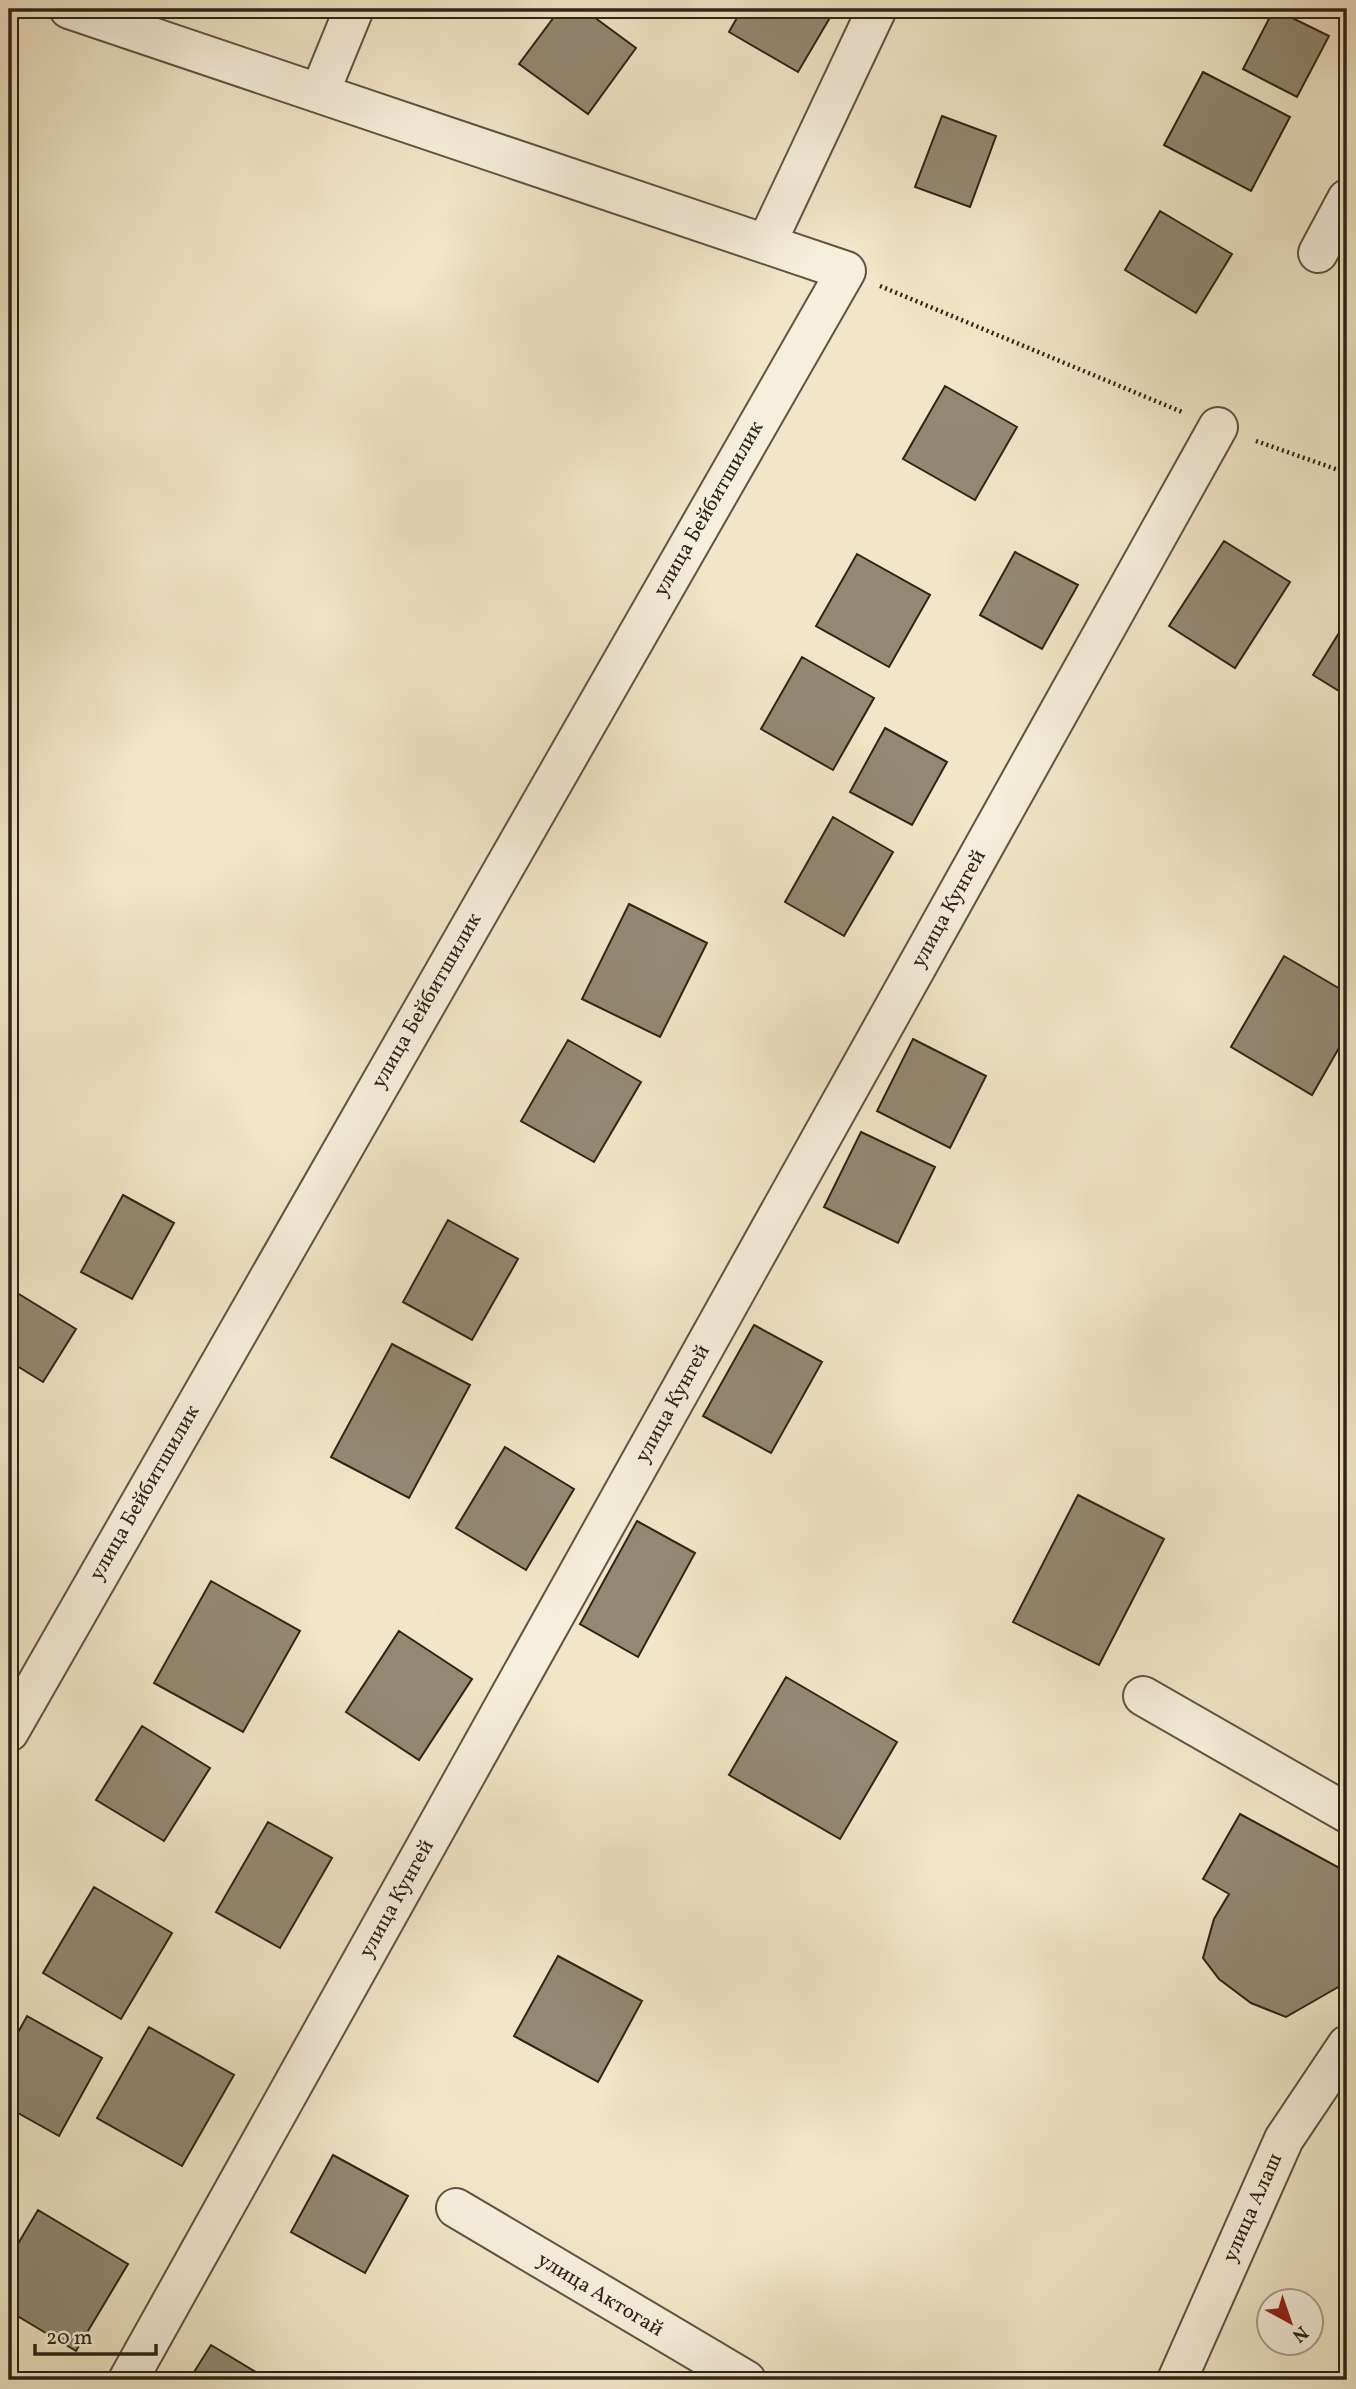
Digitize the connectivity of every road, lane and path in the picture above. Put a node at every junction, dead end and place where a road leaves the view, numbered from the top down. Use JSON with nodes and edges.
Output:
{"nodes":[{"id":1,"x":69,"y":9,"type":"edge"},
{"id":2,"x":354,"y":9,"type":"edge"},
{"id":3,"x":877,"y":9,"type":"edge"},
{"id":4,"x":320,"y":92,"type":"junction"},
{"id":5,"x":1347,"y":199,"type":"edge"},
{"id":6,"x":766,"y":242,"type":"junction"},
{"id":7,"x":1318,"y":253,"type":"dead end"},
{"id":8,"x":846,"y":271,"type":"junction"},
{"id":9,"x":1218,"y":427,"type":"junction"},
{"id":10,"x":1347,"y":473,"type":"edge"},
{"id":11,"x":1143,"y":1696,"type":"dead end"},
{"id":12,"x":9,"y":1732,"type":"edge"},
{"id":13,"x":1347,"y":1814,"type":"edge"},
{"id":14,"x":1347,"y":2045,"type":"edge"},
{"id":15,"x":456,"y":2208,"type":"dead end"},
{"id":16,"x":128,"y":2380,"type":"edge"},
{"id":17,"x":746,"y":2380,"type":"edge"},
{"id":18,"x":1177,"y":2380,"type":"edge"}],
"edges":[{"from":1,"to":4,"type":"street"},
{"from":2,"to":4,"type":"street"},
{"from":3,"to":6,"type":"street"},
{"from":4,"to":6,"type":"street"},
{"from":5,"to":7,"type":"street"},
{"from":6,"to":8,"type":"street"},
{"from":8,"to":9,"type":"path"},
{"from":8,"to":12,"type":"street","name":"улица Бейбитшилик"},
{"from":9,"to":10,"type":"path"},
{"from":9,"to":16,"type":"street","name":"улица Кунгей"},
{"from":11,"to":13,"type":"street"},
{"from":14,"to":18,"type":"street","name":"улица Алаш"},
{"from":15,"to":17,"type":"street","name":"улица Актогай"}]}
